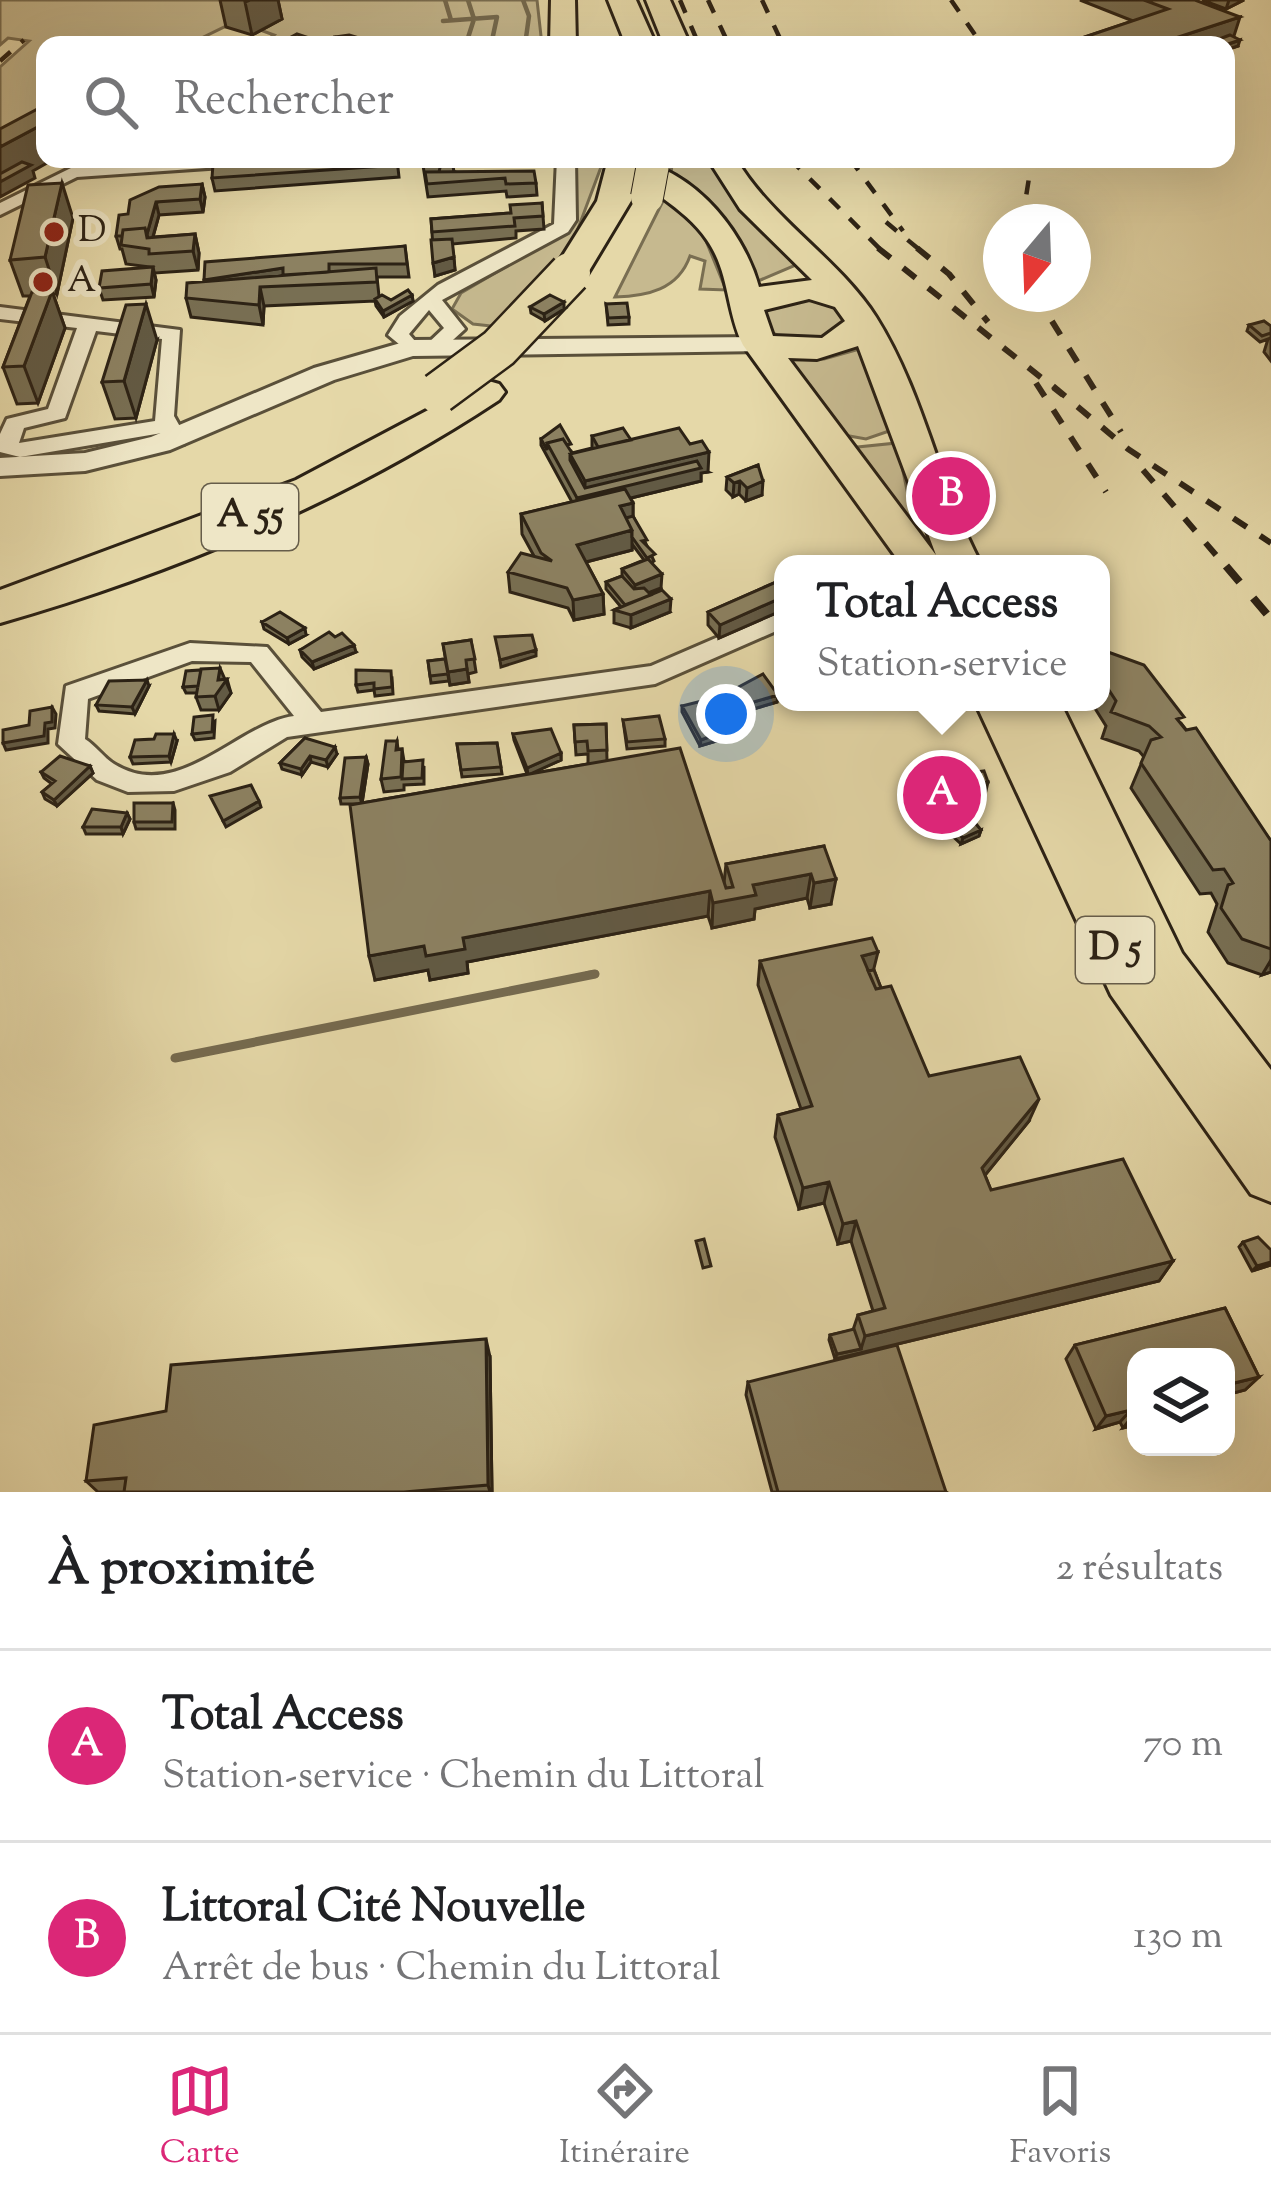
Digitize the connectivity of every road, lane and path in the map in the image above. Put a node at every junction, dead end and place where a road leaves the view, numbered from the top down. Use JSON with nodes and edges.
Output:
{"nodes":[{"id":1,"x":563,"y":0,"type":"edge"},
{"id":2,"x":596,"y":0,"type":"edge"},
{"id":3,"x":622,"y":0,"type":"edge"},
{"id":4,"x":641,"y":0,"type":"edge"},
{"id":5,"x":658,"y":0,"type":"edge"},
{"id":6,"x":562,"y":36,"type":"edge"},
{"id":7,"x":607,"y":36,"type":"edge"},
{"id":8,"x":640,"y":36,"type":"edge"},
{"id":9,"x":643,"y":36,"type":"edge"},
{"id":10,"x":673,"y":36,"type":"edge"},
{"id":11,"x":133,"y":168,"type":"edge"},
{"id":12,"x":566,"y":168,"type":"edge"},
{"id":13,"x":728,"y":168,"type":"edge"},
{"id":14,"x":630,"y":173,"type":"edge"},
{"id":15,"x":0,"y":210,"type":"edge"},
{"id":16,"x":590,"y":273,"type":"junction"},
{"id":17,"x":431,"y":299,"type":"junction"},
{"id":18,"x":744,"y":307,"type":"junction"},
{"id":19,"x":856,"y":311,"type":"junction"},
{"id":20,"x":0,"y":313,"type":"edge"},
{"id":21,"x":89,"y":323,"type":"junction"},
{"id":22,"x":426,"y":337,"type":"junction"},
{"id":23,"x":760,"y":345,"type":"junction"},
{"id":24,"x":57,"y":413,"type":"junction"},
{"id":25,"x":182,"y":431,"type":"junction"},
{"id":26,"x":113,"y":433,"type":"junction"},
{"id":27,"x":0,"y":467,"type":"edge"},
{"id":28,"x":909,"y":555,"type":"edge"},
{"id":29,"x":958,"y":555,"type":"edge"},
{"id":30,"x":0,"y":578,"type":"edge"},
{"id":31,"x":0,"y":607,"type":"edge"},
{"id":32,"x":774,"y":622,"type":"edge"},
{"id":33,"x":1001,"y":711,"type":"edge"},
{"id":34,"x":1041,"y":711,"type":"edge"},
{"id":35,"x":311,"y":719,"type":"junction"},
{"id":36,"x":1271,"y":1114,"type":"edge"},
{"id":37,"x":1271,"y":1175,"type":"edge"}],
"edges":[{"from":1,"to":6,"type":"main road"},
{"from":2,"to":7,"type":"highway"},
{"from":3,"to":8,"type":"highway"},
{"from":4,"to":9,"type":"main road"},
{"from":5,"to":10,"type":"main road"},
{"from":11,"to":15,"type":"street"},
{"from":12,"to":17,"type":"street"},
{"from":13,"to":19,"type":"main road"},
{"from":14,"to":16,"type":"highway","number":"A 55"},
{"from":14,"to":18,"type":"main road"},
{"from":16,"to":30,"type":"highway","number":"A 55","bridge":true},
{"from":16,"to":31,"type":"highway","number":"A 55"},
{"from":17,"to":22,"type":"street"},
{"from":17,"to":22,"type":"street"},
{"from":18,"to":19,"type":"main road"},
{"from":18,"to":22,"type":"street"},
{"from":18,"to":23,"type":"main road"},
{"from":19,"to":23,"type":"main road"},
{"from":19,"to":29,"type":"main road"},
{"from":20,"to":21,"type":"street"},
{"from":21,"to":24,"type":"street"},
{"from":21,"to":25,"type":"street"},
{"from":22,"to":23,"type":"street"},
{"from":22,"to":25,"type":"street"},
{"from":23,"to":28,"type":"main road"},
{"from":24,"to":26,"type":"street"},
{"from":24,"to":26,"type":"street"},
{"from":25,"to":26,"type":"street"},
{"from":25,"to":27,"type":"street"},
{"from":32,"to":35,"type":"street"},
{"from":33,"to":37,"type":"main road","number":"D 5"},
{"from":34,"to":36,"type":"main road","number":"D 5"},
{"from":35,"to":35,"type":"street"}]}
